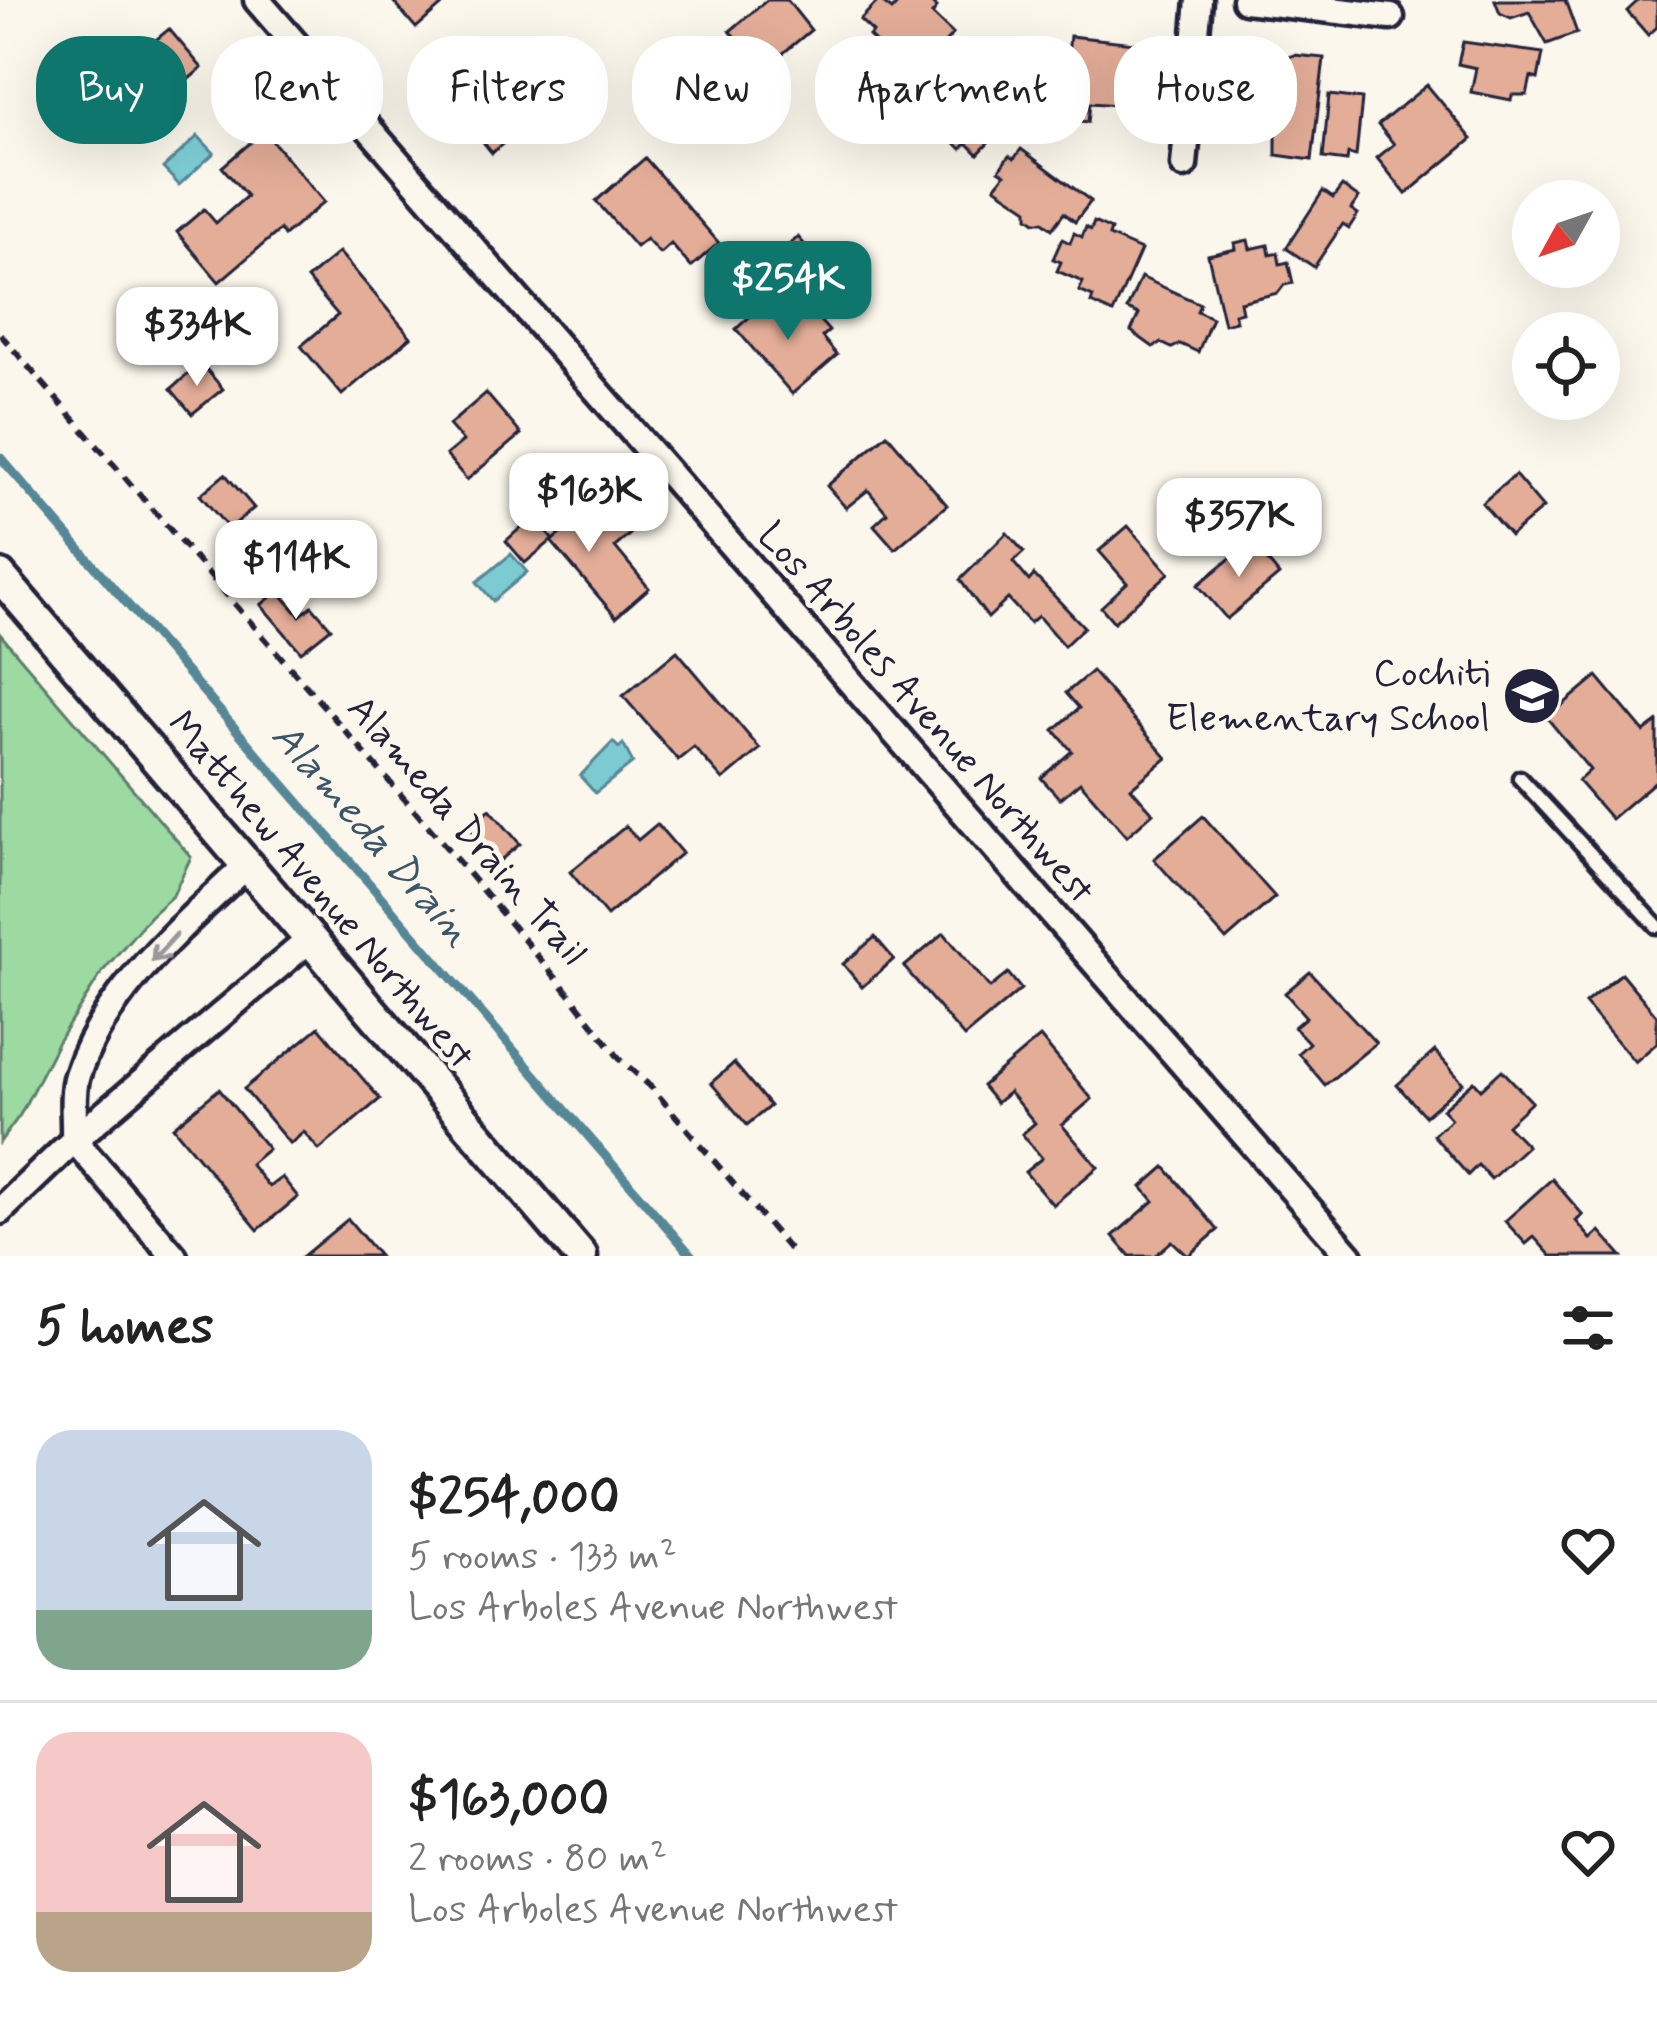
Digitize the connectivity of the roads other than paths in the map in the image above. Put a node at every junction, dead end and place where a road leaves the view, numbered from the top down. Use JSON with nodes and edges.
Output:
{"nodes":[{"id":1,"x":257,"y":0,"type":"edge"},
{"id":2,"x":1199,"y":0,"type":"edge"},
{"id":3,"x":1245,"y":0,"type":"edge"},
{"id":4,"x":1391,"y":17,"type":"dead end"},
{"id":5,"x":1184,"y":165,"type":"dead end"},
{"id":6,"x":0,"y":576,"type":"edge"},
{"id":7,"x":1520,"y":778,"type":"dead end"},
{"id":8,"x":246,"y":866,"type":"junction"},
{"id":9,"x":1657,"y":926,"type":"edge"},
{"id":10,"x":309,"y":940,"type":"junction"},
{"id":11,"x":74,"y":1140,"type":"junction"},
{"id":12,"x":0,"y":1211,"type":"edge"},
{"id":13,"x":174,"y":1256,"type":"edge"},
{"id":14,"x":581,"y":1256,"type":"edge"},
{"id":15,"x":1350,"y":1256,"type":"edge"}],
"edges":[{"from":1,"to":15,"type":"street","name":"Los Arboles Avenue Northwest"},
{"from":2,"to":5,"type":"street"},
{"from":3,"to":4,"type":"street"},
{"from":6,"to":8,"type":"street","name":"Matthew Avenue Northwest"},
{"from":7,"to":9,"type":"lane"},
{"from":8,"to":10,"type":"street","name":"Matthew Avenue Northwest"},
{"from":8,"to":11,"type":"street","one_way":true},
{"from":10,"to":11,"type":"street"},
{"from":10,"to":14,"type":"street","name":"Matthew Avenue Northwest"},
{"from":11,"to":12,"type":"street"},
{"from":11,"to":13,"type":"street"}]}
